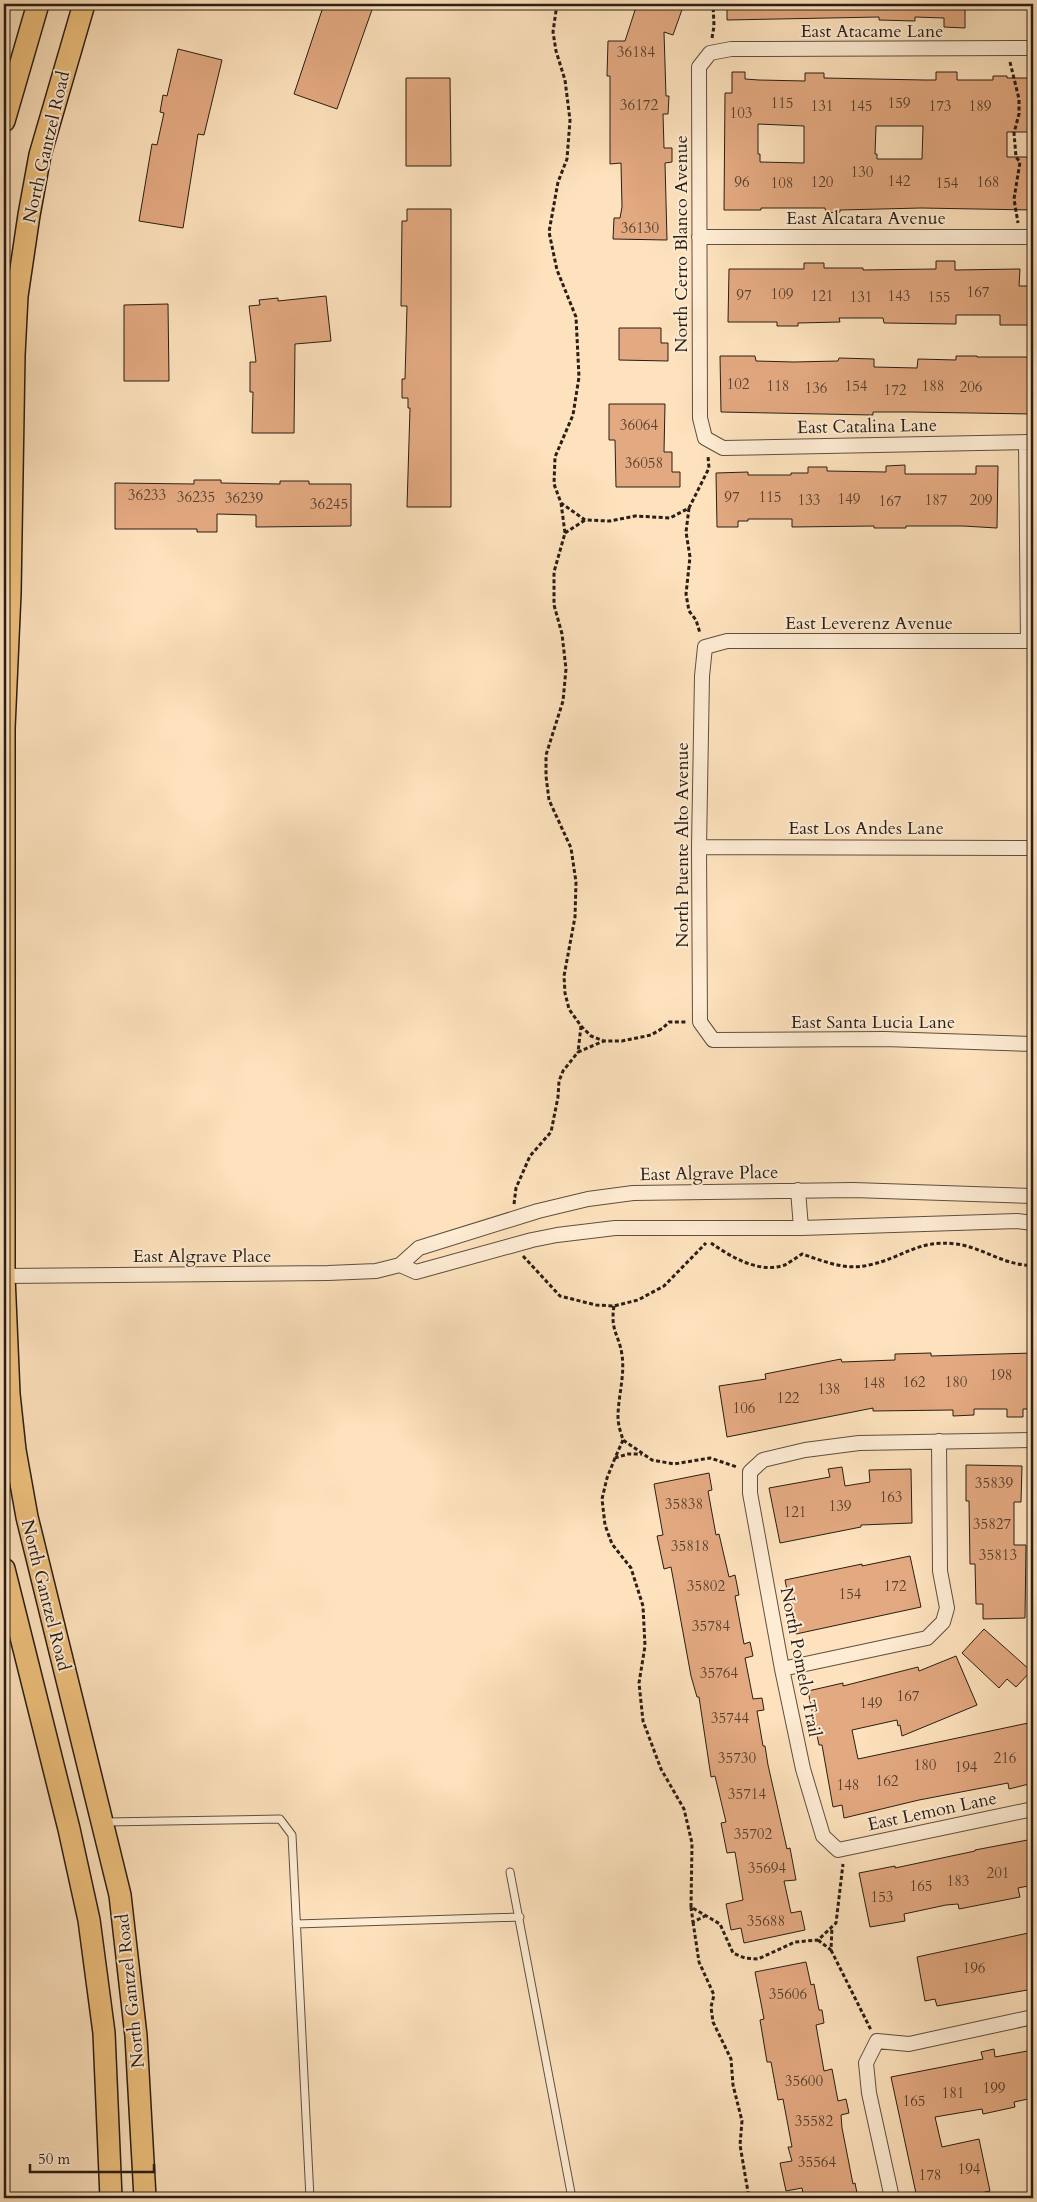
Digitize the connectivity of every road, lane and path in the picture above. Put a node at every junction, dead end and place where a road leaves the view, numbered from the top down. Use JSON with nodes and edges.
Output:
{"nodes":[{"id":1,"x":38,"y":4,"type":"edge"},
{"id":2,"x":84,"y":4,"type":"edge"},
{"id":3,"x":557,"y":4,"type":"edge"},
{"id":4,"x":713,"y":4,"type":"edge"},
{"id":5,"x":1033,"y":48,"type":"edge"},
{"id":6,"x":1009,"y":49,"type":"junction"},
{"id":7,"x":710,"y":53,"type":"junction"},
{"id":8,"x":4,"y":121,"type":"edge"},
{"id":9,"x":699,"y":237,"type":"junction"},
{"id":10,"x":1018,"y":237,"type":"junction"},
{"id":11,"x":1033,"y":237,"type":"edge"},
{"id":12,"x":705,"y":438,"type":"junction"},
{"id":13,"x":1030,"y":442,"type":"edge"},
{"id":14,"x":561,"y":503,"type":"junction"},
{"id":15,"x":689,"y":508,"type":"junction"},
{"id":16,"x":585,"y":520,"type":"junction"},
{"id":17,"x":565,"y":533,"type":"junction"},
{"id":18,"x":1031,"y":641,"type":"edge"},
{"id":19,"x":705,"y":647,"type":"junction"},
{"id":20,"x":699,"y":847,"type":"junction"},
{"id":21,"x":1033,"y":848,"type":"edge"},
{"id":22,"x":700,"y":1022,"type":"junction"},
{"id":23,"x":581,"y":1026,"type":"junction"},
{"id":24,"x":604,"y":1041,"type":"junction"},
{"id":25,"x":1033,"y":1044,"type":"edge"},
{"id":26,"x":798,"y":1190,"type":"junction"},
{"id":27,"x":1033,"y":1196,"type":"edge"},
{"id":28,"x":1033,"y":1223,"type":"edge"},
{"id":29,"x":801,"y":1228,"type":"junction"},
{"id":30,"x":400,"y":1265,"type":"junction"},
{"id":31,"x":4,"y":1276,"type":"edge"},
{"id":32,"x":614,"y":1306,"type":"dead end"},
{"id":33,"x":623,"y":1440,"type":"junction"},
{"id":34,"x":939,"y":1440,"type":"junction"},
{"id":35,"x":1033,"y":1440,"type":"edge"},
{"id":36,"x":643,"y":1454,"type":"junction"},
{"id":37,"x":615,"y":1458,"type":"junction"},
{"id":38,"x":750,"y":1472,"type":"junction"},
{"id":39,"x":4,"y":1569,"type":"edge"},
{"id":40,"x":782,"y":1669,"type":"junction"},
{"id":41,"x":1033,"y":1809,"type":"edge"},
{"id":42,"x":103,"y":1822,"type":"junction"},
{"id":43,"x":838,"y":1850,"type":"junction"},
{"id":44,"x":510,"y":1872,"type":"dead end"},
{"id":45,"x":691,"y":1907,"type":"junction"},
{"id":46,"x":705,"y":1916,"type":"junction"},
{"id":47,"x":520,"y":1917,"type":"junction"},
{"id":48,"x":693,"y":1922,"type":"junction"},
{"id":49,"x":296,"y":1924,"type":"junction"},
{"id":50,"x":832,"y":1927,"type":"junction"},
{"id":51,"x":818,"y":1940,"type":"junction"},
{"id":52,"x":831,"y":1950,"type":"junction"},
{"id":53,"x":1033,"y":2016,"type":"edge"},
{"id":54,"x":877,"y":2041,"type":"junction"},
{"id":55,"x":111,"y":2198,"type":"edge"},
{"id":56,"x":145,"y":2198,"type":"edge"},
{"id":57,"x":310,"y":2198,"type":"edge"},
{"id":58,"x":572,"y":2198,"type":"edge"},
{"id":59,"x":750,"y":2198,"type":"edge"},
{"id":60,"x":892,"y":2198,"type":"edge"}],
"edges":[{"from":1,"to":8,"type":"main road"},
{"from":2,"to":31,"type":"main road","name":"North Gantzel Road"},
{"from":3,"to":14,"type":"path"},
{"from":4,"to":7,"type":"path"},
{"from":5,"to":6,"type":"street","name":"East Atacame Lane"},
{"from":6,"to":7,"type":"street","name":"East Atacame Lane"},
{"from":6,"to":10,"type":"path"},
{"from":7,"to":9,"type":"street","name":"North Cerro Blanco Avenue"},
{"from":9,"to":10,"type":"street","name":"East Alcatara Avenue"},
{"from":9,"to":12,"type":"street","name":"North Cerro Blanco Avenue"},
{"from":10,"to":11,"type":"street","name":"East Alcatara Avenue"},
{"from":12,"to":13,"type":"street","name":"East Catalina Lane"},
{"from":12,"to":15,"type":"path"},
{"from":13,"to":18,"type":"street"},
{"from":14,"to":16,"type":"path"},
{"from":14,"to":17,"type":"path"},
{"from":15,"to":16,"type":"path"},
{"from":15,"to":19,"type":"path"},
{"from":16,"to":17,"type":"path"},
{"from":17,"to":23,"type":"path"},
{"from":18,"to":19,"type":"street","name":"East Leverenz Avenue"},
{"from":19,"to":20,"type":"street","name":"North Puente Alto Avenue"},
{"from":20,"to":21,"type":"street","name":"East Los Andes Lane"},
{"from":20,"to":22,"type":"street","name":"North Puente Alto Avenue"},
{"from":22,"to":24,"type":"path"},
{"from":22,"to":25,"type":"street","name":"East Santa Lucia Lane"},
{"from":23,"to":24,"type":"path"},
{"from":23,"to":24,"type":"path"},
{"from":26,"to":27,"type":"street","name":"East Algrave Place"},
{"from":26,"to":29,"type":"street"},
{"from":26,"to":30,"type":"street","name":"East Algrave Place"},
{"from":28,"to":29,"type":"street","name":"East Algrave Place"},
{"from":29,"to":30,"type":"street","name":"East Algrave Place"},
{"from":30,"to":31,"type":"street","name":"East Algrave Place"},
{"from":31,"to":42,"type":"main road","name":"North Gantzel Road"},
{"from":32,"to":33,"type":"path"},
{"from":33,"to":36,"type":"path"},
{"from":33,"to":37,"type":"path"},
{"from":34,"to":35,"type":"street"},
{"from":34,"to":38,"type":"street"},
{"from":34,"to":40,"type":"street"},
{"from":36,"to":37,"type":"path"},
{"from":36,"to":38,"type":"path"},
{"from":37,"to":45,"type":"path"},
{"from":38,"to":40,"type":"street","name":"North Pomelo Trail"},
{"from":39,"to":55,"type":"main road","name":"North Gantzel Road"},
{"from":40,"to":43,"type":"street","name":"North Pomelo Trail"},
{"from":41,"to":43,"type":"street","name":"East Lemon Lane"},
{"from":42,"to":49,"type":"lane"},
{"from":42,"to":56,"type":"main road","name":"North Gantzel Road"},
{"from":43,"to":50,"type":"path"},
{"from":44,"to":47,"type":"lane"},
{"from":45,"to":46,"type":"path"},
{"from":45,"to":48,"type":"path"},
{"from":46,"to":48,"type":"path"},
{"from":46,"to":51,"type":"path"},
{"from":47,"to":49,"type":"lane"},
{"from":47,"to":58,"type":"lane"},
{"from":48,"to":59,"type":"path"},
{"from":49,"to":57,"type":"lane"},
{"from":50,"to":51,"type":"path"},
{"from":50,"to":52,"type":"path"},
{"from":51,"to":52,"type":"path"},
{"from":52,"to":54,"type":"path"},
{"from":53,"to":54,"type":"street"},
{"from":54,"to":60,"type":"street"}]}
